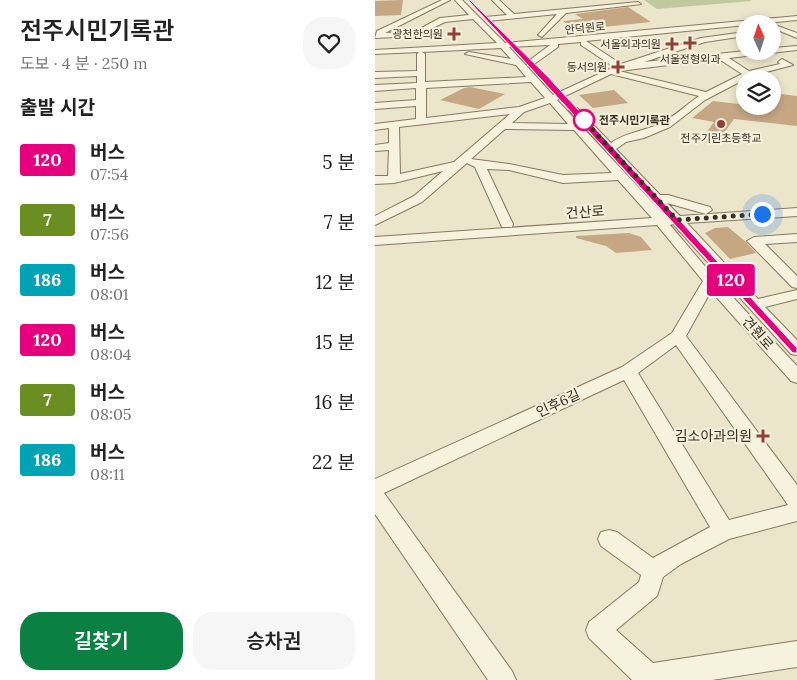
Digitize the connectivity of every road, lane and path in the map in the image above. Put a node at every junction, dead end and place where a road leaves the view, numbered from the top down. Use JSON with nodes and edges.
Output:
{"nodes":[{"id":1,"x":447,"y":0,"type":"edge"},
{"id":2,"x":458,"y":0,"type":"edge"},
{"id":3,"x":469,"y":0,"type":"edge"},
{"id":4,"x":596,"y":0,"type":"edge"},
{"id":5,"x":632,"y":0,"type":"edge"},
{"id":6,"x":496,"y":1,"type":"edge"},
{"id":7,"x":531,"y":4,"type":"dead end"},
{"id":8,"x":606,"y":7,"type":"junction"},
{"id":9,"x":567,"y":8,"type":"junction"},
{"id":10,"x":542,"y":13,"type":"junction"},
{"id":11,"x":512,"y":16,"type":"junction"},
{"id":12,"x":475,"y":17,"type":"junction"},
{"id":13,"x":488,"y":19,"type":"junction"},
{"id":14,"x":797,"y":19,"type":"edge"},
{"id":15,"x":781,"y":22,"type":"edge"},
{"id":16,"x":781,"y":25,"type":"edge"},
{"id":17,"x":736,"y":27,"type":"edge"},
{"id":18,"x":781,"y":29,"type":"edge"},
{"id":19,"x":489,"y":31,"type":"junction"},
{"id":20,"x":542,"y":34,"type":"dead end"},
{"id":21,"x":375,"y":36,"type":"edge"},
{"id":22,"x":797,"y":36,"type":"edge"},
{"id":23,"x":736,"y":40,"type":"edge"},
{"id":24,"x":507,"y":41,"type":"junction"},
{"id":25,"x":584,"y":42,"type":"junction"},
{"id":26,"x":554,"y":44,"type":"junction"},
{"id":27,"x":797,"y":48,"type":"edge"},
{"id":28,"x":459,"y":50,"type":"junction"},
{"id":29,"x":783,"y":50,"type":"joint"},
{"id":30,"x":375,"y":52,"type":"edge"},
{"id":31,"x":421,"y":54,"type":"junction"},
{"id":32,"x":736,"y":55,"type":"edge"},
{"id":33,"x":375,"y":56,"type":"edge"},
{"id":34,"x":722,"y":57,"type":"junction"},
{"id":35,"x":525,"y":64,"type":"junction"},
{"id":36,"x":791,"y":64,"type":"edge"},
{"id":37,"x":620,"y":67,"type":"junction"},
{"id":38,"x":742,"y":70,"type":"edge"},
{"id":39,"x":765,"y":70,"type":"edge"},
{"id":40,"x":610,"y":71,"type":"junction"},
{"id":41,"x":420,"y":73,"type":"junction"},
{"id":42,"x":375,"y":75,"type":"edge"},
{"id":43,"x":532,"y":79,"type":"junction"},
{"id":44,"x":736,"y":80,"type":"edge"},
{"id":45,"x":421,"y":85,"type":"junction"},
{"id":46,"x":375,"y":88,"type":"edge"},
{"id":47,"x":705,"y":95,"type":"junction"},
{"id":48,"x":556,"y":97,"type":"junction"},
{"id":49,"x":421,"y":103,"type":"junction"},
{"id":50,"x":375,"y":106,"type":"edge"},
{"id":51,"x":521,"y":110,"type":"junction"},
{"id":52,"x":421,"y":121,"type":"junction"},
{"id":53,"x":394,"y":124,"type":"junction"},
{"id":54,"x":501,"y":126,"type":"junction"},
{"id":55,"x":375,"y":127,"type":"edge"},
{"id":56,"x":575,"y":127,"type":"junction"},
{"id":57,"x":597,"y":134,"type":"junction"},
{"id":58,"x":640,"y":136,"type":"joint"},
{"id":59,"x":622,"y":138,"type":"junction"},
{"id":60,"x":394,"y":146,"type":"junction"},
{"id":61,"x":375,"y":148,"type":"edge"},
{"id":62,"x":611,"y":148,"type":"junction"},
{"id":63,"x":462,"y":162,"type":"junction"},
{"id":64,"x":480,"y":165,"type":"junction"},
{"id":65,"x":620,"y":176,"type":"junction"},
{"id":66,"x":394,"y":179,"type":"junction"},
{"id":67,"x":375,"y":180,"type":"edge"},
{"id":68,"x":797,"y":204,"type":"edge"},
{"id":69,"x":706,"y":210,"type":"junction"},
{"id":70,"x":797,"y":212,"type":"edge"},
{"id":71,"x":664,"y":213,"type":"junction"},
{"id":72,"x":375,"y":222,"type":"edge"},
{"id":73,"x":631,"y":223,"type":"junction"},
{"id":74,"x":507,"y":224,"type":"junction"},
{"id":75,"x":375,"y":232,"type":"edge"},
{"id":76,"x":674,"y":237,"type":"junction"},
{"id":77,"x":797,"y":238,"type":"edge"},
{"id":78,"x":375,"y":241,"type":"edge"},
{"id":79,"x":710,"y":281,"type":"junction"},
{"id":80,"x":797,"y":284,"type":"edge"},
{"id":81,"x":797,"y":294,"type":"edge"},
{"id":82,"x":753,"y":305,"type":"junction"},
{"id":83,"x":678,"y":336,"type":"junction"},
{"id":84,"x":797,"y":350,"type":"edge"},
{"id":85,"x":628,"y":371,"type":"junction"},
{"id":86,"x":797,"y":377,"type":"edge"},
{"id":87,"x":375,"y":488,"type":"edge"},
{"id":88,"x":375,"y":497,"type":"edge"},
{"id":89,"x":797,"y":501,"type":"edge"},
{"id":90,"x":797,"y":512,"type":"edge"},
{"id":91,"x":724,"y":531,"type":"junction"},
{"id":92,"x":609,"y":539,"type":"dead end"},
{"id":93,"x":653,"y":571,"type":"junction"},
{"id":94,"x":797,"y":654,"type":"edge"},
{"id":95,"x":649,"y":679,"type":"edge"},
{"id":96,"x":503,"y":680,"type":"edge"}],
"edges":[{"from":1,"to":21,"type":"street"},
{"from":2,"to":12,"type":"street","name":"견훤로"},
{"from":3,"to":13,"type":"street","name":"견훤로"},
{"from":4,"to":8,"type":"street"},
{"from":5,"to":8,"type":"street"},
{"from":6,"to":11,"type":"street"},
{"from":7,"to":10,"type":"street"},
{"from":8,"to":9,"type":"street"},
{"from":9,"to":10,"type":"street"},
{"from":9,"to":20,"type":"street"},
{"from":10,"to":11,"type":"street"},
{"from":11,"to":13,"type":"street"},
{"from":12,"to":19,"type":"street","name":"견훤로"},
{"from":12,"to":21,"type":"street"},
{"from":13,"to":24,"type":"street","name":"견훤로"},
{"from":14,"to":15,"type":"street"},
{"from":14,"to":16,"type":"street"},
{"from":14,"to":26,"type":"street","name":"안덕원로"},
{"from":17,"to":25,"type":"street","name":"안덕원로"},
{"from":18,"to":22,"type":"street"},
{"from":19,"to":24,"type":"street","name":"견훤로"},
{"from":19,"to":28,"type":"street"},
{"from":23,"to":37,"type":"street"},
{"from":24,"to":26,"type":"street","name":"안덕원로"},
{"from":24,"to":26,"type":"street"},
{"from":24,"to":28,"type":"street","name":"안덕원로"},
{"from":24,"to":35,"type":"street","name":"견훤로"},
{"from":25,"to":26,"type":"street","name":"안덕원로"},
{"from":25,"to":37,"type":"street"},
{"from":26,"to":35,"type":"street"},
{"from":27,"to":29,"type":"street"},
{"from":28,"to":30,"type":"street","name":"안덕원로"},
{"from":28,"to":31,"type":"street","name":"안덕원로"},
{"from":28,"to":35,"type":"street"},
{"from":29,"to":36,"type":"street"},
{"from":31,"to":33,"type":"street","name":"안덕원로"},
{"from":31,"to":41,"type":"street"},
{"from":32,"to":34,"type":"street"},
{"from":34,"to":37,"type":"street"},
{"from":34,"to":38,"type":"street"},
{"from":35,"to":43,"type":"street","name":"견훤로"},
{"from":35,"to":48,"type":"street","name":"견훤로"},
{"from":36,"to":39,"type":"street"},
{"from":37,"to":40,"type":"street"},
{"from":40,"to":47,"type":"street"},
{"from":40,"to":48,"type":"street"},
{"from":41,"to":42,"type":"street"},
{"from":41,"to":45,"type":"street"},
{"from":43,"to":45,"type":"street"},
{"from":43,"to":48,"type":"street","name":"견훤로"},
{"from":44,"to":47,"type":"street"},
{"from":45,"to":46,"type":"street"},
{"from":45,"to":49,"type":"street"},
{"from":47,"to":58,"type":"street"},
{"from":48,"to":51,"type":"street"},
{"from":48,"to":56,"type":"street","name":"견훤로"},
{"from":48,"to":57,"type":"street","name":"견훤로"},
{"from":49,"to":50,"type":"street"},
{"from":49,"to":52,"type":"street"},
{"from":51,"to":52,"type":"street"},
{"from":51,"to":54,"type":"street"},
{"from":52,"to":53,"type":"street"},
{"from":53,"to":55,"type":"street"},
{"from":53,"to":60,"type":"street"},
{"from":54,"to":56,"type":"street"},
{"from":54,"to":63,"type":"street"},
{"from":56,"to":65,"type":"street","name":"견훤로"},
{"from":57,"to":59,"type":"street"},
{"from":57,"to":62,"type":"street","name":"견훤로"},
{"from":58,"to":59,"type":"street"},
{"from":59,"to":62,"type":"street"},
{"from":60,"to":61,"type":"street"},
{"from":60,"to":66,"type":"street"},
{"from":62,"to":71,"type":"street","name":"견훤로"},
{"from":63,"to":64,"type":"street"},
{"from":63,"to":66,"type":"street"},
{"from":63,"to":72,"type":"street"},
{"from":64,"to":65,"type":"street"},
{"from":64,"to":74,"type":"street"},
{"from":65,"to":71,"type":"street","name":"견훤로"},
{"from":66,"to":67,"type":"street"},
{"from":68,"to":69,"type":"street","name":"건산로"},
{"from":69,"to":71,"type":"street","name":"건산로"},
{"from":69,"to":71,"type":"street"},
{"from":70,"to":71,"type":"street","name":"건산로"},
{"from":71,"to":73,"type":"street","name":"건산로"},
{"from":71,"to":74,"type":"street","name":"건산로"},
{"from":71,"to":76,"type":"street","name":"견훤로"},
{"from":71,"to":82,"type":"street","name":"견훤로"},
{"from":73,"to":76,"type":"street"},
{"from":73,"to":78,"type":"street","name":"건산로"},
{"from":74,"to":75,"type":"street","name":"건산로"},
{"from":76,"to":79,"type":"street","name":"견훤로"},
{"from":77,"to":80,"type":"street"},
{"from":79,"to":83,"type":"street","name":"인후6길"},
{"from":79,"to":86,"type":"street","name":"견훤로"},
{"from":81,"to":82,"type":"street"},
{"from":82,"to":84,"type":"street","name":"견훤로"},
{"from":83,"to":85,"type":"street","name":"인후6길"},
{"from":83,"to":89,"type":"street"},
{"from":85,"to":87,"type":"street","name":"인후6길"},
{"from":85,"to":91,"type":"street"},
{"from":88,"to":96,"type":"street"},
{"from":90,"to":91,"type":"street"},
{"from":91,"to":93,"type":"street"},
{"from":92,"to":93,"type":"street"},
{"from":93,"to":95,"type":"street"},
{"from":94,"to":95,"type":"street"}]}
